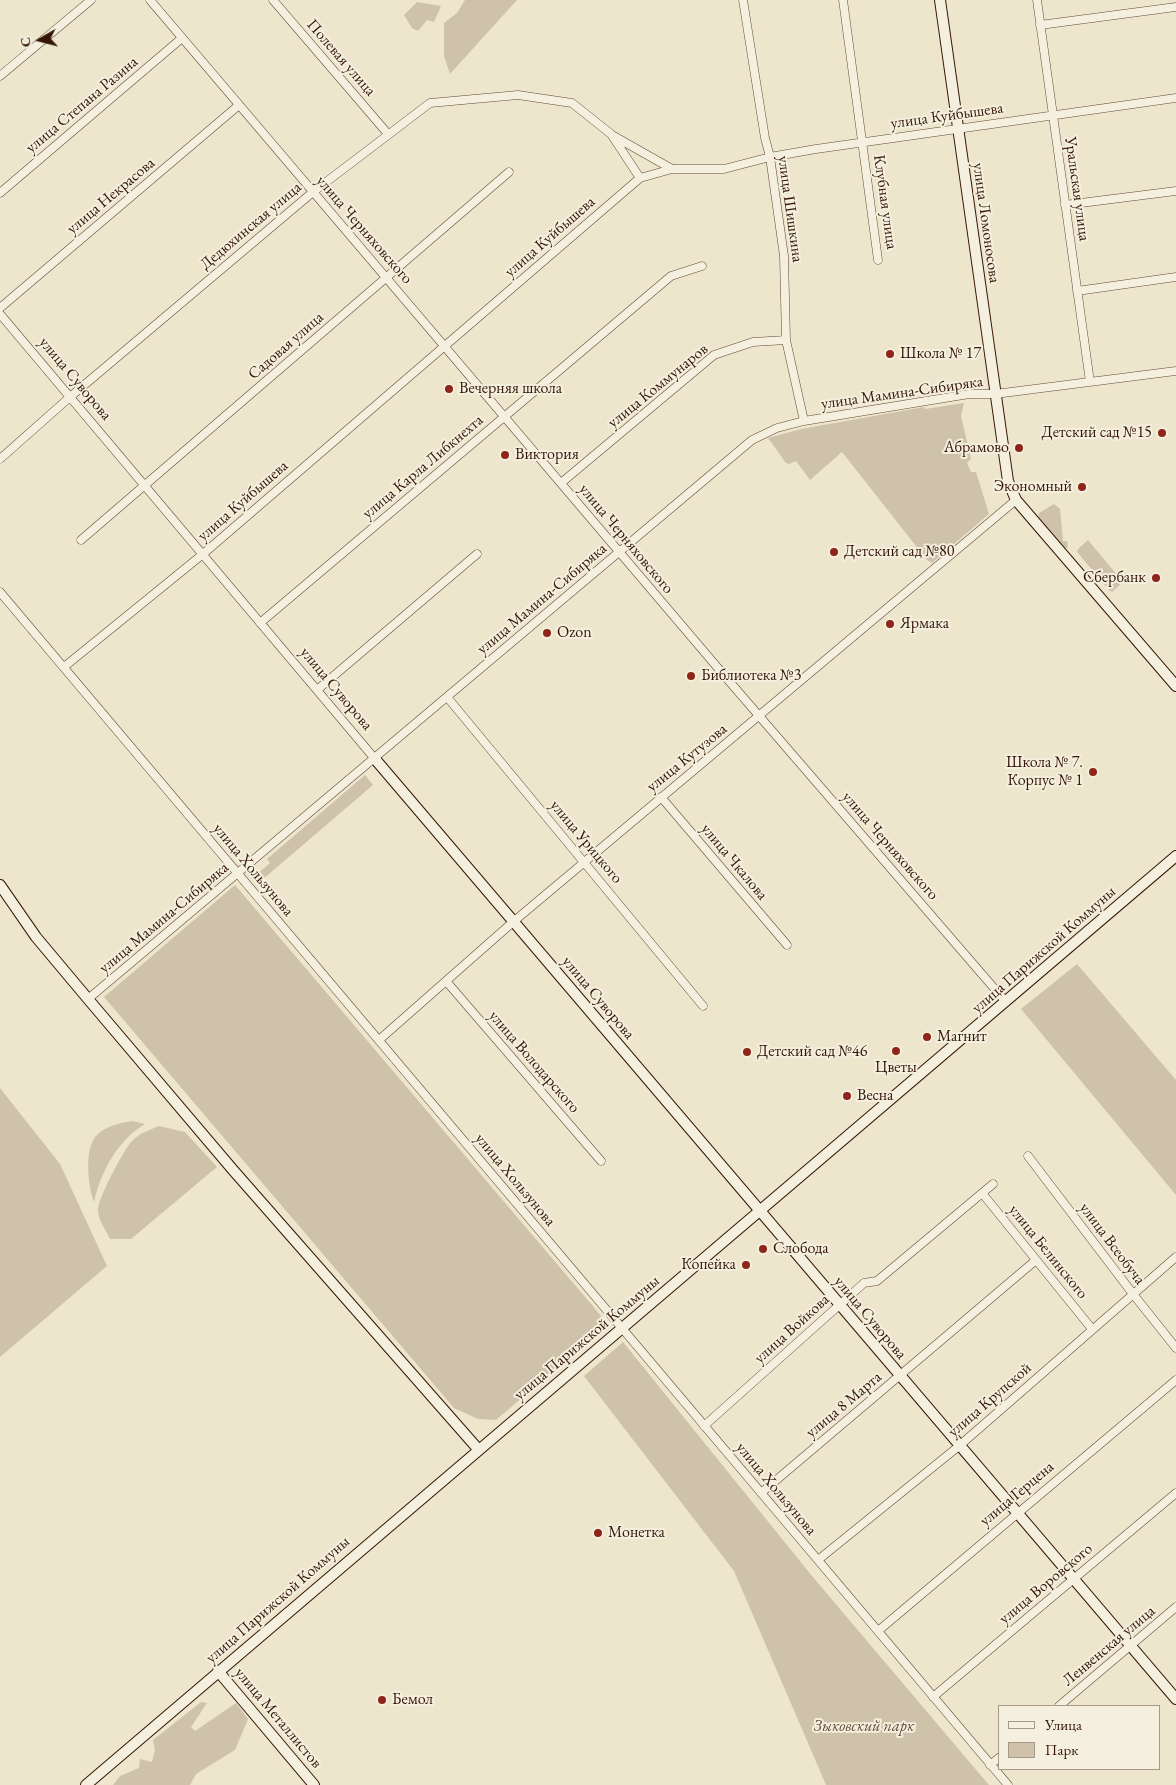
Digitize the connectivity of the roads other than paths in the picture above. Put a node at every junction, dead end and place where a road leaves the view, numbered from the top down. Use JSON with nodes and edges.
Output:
{"nodes":[{"id":1,"x":90,"y":0,"type":"edge"},
{"id":2,"x":150,"y":0,"type":"edge"},
{"id":3,"x":273,"y":0,"type":"edge"},
{"id":4,"x":743,"y":0,"type":"edge"},
{"id":5,"x":843,"y":0,"type":"edge"},
{"id":6,"x":940,"y":0,"type":"edge"},
{"id":7,"x":1037,"y":0,"type":"edge"},
{"id":8,"x":1176,"y":7,"type":"edge"},
{"id":9,"x":1040,"y":25,"type":"junction"},
{"id":10,"x":182,"y":38,"type":"junction"},
{"id":11,"x":0,"y":76,"type":"edge"},
{"id":12,"x":1176,"y":98,"type":"edge"},
{"id":13,"x":239,"y":105,"type":"junction"},
{"id":14,"x":1053,"y":114,"type":"junction"},
{"id":15,"x":958,"y":128,"type":"junction"},
{"id":16,"x":388,"y":134,"type":"junction"},
{"id":17,"x":611,"y":134,"type":"junction"},
{"id":18,"x":863,"y":142,"type":"junction"},
{"id":19,"x":770,"y":157,"type":"junction"},
{"id":20,"x":672,"y":169,"type":"junction"},
{"id":21,"x":509,"y":172,"type":"dead end"},
{"id":22,"x":640,"y":178,"type":"junction"},
{"id":23,"x":1176,"y":190,"type":"edge"},
{"id":24,"x":312,"y":192,"type":"junction"},
{"id":25,"x":0,"y":193,"type":"edge"},
{"id":26,"x":1065,"y":205,"type":"junction"},
{"id":27,"x":878,"y":260,"type":"dead end"},
{"id":28,"x":702,"y":266,"type":"dead end"},
{"id":29,"x":1176,"y":277,"type":"edge"},
{"id":30,"x":386,"y":278,"type":"junction"},
{"id":31,"x":1077,"y":291,"type":"junction"},
{"id":32,"x":0,"y":308,"type":"edge"},
{"id":33,"x":0,"y":314,"type":"edge"},
{"id":34,"x":786,"y":340,"type":"junction"},
{"id":35,"x":445,"y":346,"type":"junction"},
{"id":36,"x":1176,"y":371,"type":"edge"},
{"id":37,"x":1090,"y":382,"type":"junction"},
{"id":38,"x":994,"y":394,"type":"junction"},
{"id":39,"x":70,"y":397,"type":"junction"},
{"id":40,"x":505,"y":416,"type":"junction"},
{"id":41,"x":804,"y":421,"type":"junction"},
{"id":42,"x":0,"y":459,"type":"edge"},
{"id":43,"x":561,"y":483,"type":"junction"},
{"id":44,"x":145,"y":486,"type":"junction"},
{"id":45,"x":1016,"y":500,"type":"junction"},
{"id":46,"x":81,"y":540,"type":"dead end"},
{"id":47,"x":619,"y":552,"type":"junction"},
{"id":48,"x":203,"y":554,"type":"junction"},
{"id":49,"x":477,"y":554,"type":"dead end"},
{"id":50,"x":0,"y":592,"type":"edge"},
{"id":51,"x":260,"y":623,"type":"junction"},
{"id":52,"x":64,"y":667,"type":"junction"},
{"id":53,"x":1176,"y":686,"type":"edge"},
{"id":54,"x":316,"y":690,"type":"junction"},
{"id":55,"x":447,"y":697,"type":"junction"},
{"id":56,"x":760,"y":716,"type":"junction"},
{"id":57,"x":375,"y":758,"type":"junction"},
{"id":58,"x":661,"y":797,"type":"junction"},
{"id":59,"x":1176,"y":856,"type":"edge"},
{"id":60,"x":584,"y":862,"type":"junction"},
{"id":61,"x":239,"y":874,"type":"junction"},
{"id":62,"x":0,"y":885,"type":"edge"},
{"id":63,"x":513,"y":922,"type":"junction"},
{"id":64,"x":787,"y":945,"type":"dead end"},
{"id":65,"x":446,"y":981,"type":"junction"},
{"id":66,"x":88,"y":999,"type":"junction"},
{"id":67,"x":1006,"y":1002,"type":"junction"},
{"id":68,"x":703,"y":1006,"type":"dead end"},
{"id":69,"x":379,"y":1040,"type":"junction"},
{"id":70,"x":1028,"y":1156,"type":"dead end"},
{"id":71,"x":601,"y":1161,"type":"dead end"},
{"id":72,"x":993,"y":1184,"type":"dead end"},
{"id":73,"x":982,"y":1193,"type":"junction"},
{"id":74,"x":760,"y":1212,"type":"junction"},
{"id":75,"x":1176,"y":1256,"type":"edge"},
{"id":76,"x":1036,"y":1260,"type":"junction"},
{"id":77,"x":1133,"y":1294,"type":"junction"},
{"id":78,"x":839,"y":1305,"type":"junction"},
{"id":79,"x":622,"y":1328,"type":"junction"},
{"id":80,"x":1092,"y":1329,"type":"junction"},
{"id":81,"x":1176,"y":1348,"type":"edge"},
{"id":82,"x":899,"y":1376,"type":"junction"},
{"id":83,"x":1176,"y":1380,"type":"edge"},
{"id":84,"x":704,"y":1426,"type":"junction"},
{"id":85,"x":959,"y":1446,"type":"junction"},
{"id":86,"x":478,"y":1449,"type":"junction"},
{"id":87,"x":761,"y":1493,"type":"junction"},
{"id":88,"x":1176,"y":1493,"type":"edge"},
{"id":89,"x":1016,"y":1513,"type":"junction"},
{"id":90,"x":818,"y":1560,"type":"junction"},
{"id":91,"x":1073,"y":1579,"type":"junction"},
{"id":92,"x":1176,"y":1607,"type":"edge"},
{"id":93,"x":878,"y":1631,"type":"junction"},
{"id":94,"x":1130,"y":1646,"type":"junction"},
{"id":95,"x":218,"y":1671,"type":"junction"},
{"id":96,"x":933,"y":1697,"type":"junction"},
{"id":97,"x":1176,"y":1699,"type":"edge"},
{"id":98,"x":1060,"y":1705,"type":"edge"},
{"id":99,"x":998,"y":1758,"type":"edge"},
{"id":100,"x":990,"y":1765,"type":"junction"},
{"id":101,"x":86,"y":1785,"type":"edge"},
{"id":102,"x":314,"y":1785,"type":"edge"},
{"id":103,"x":1008,"y":1785,"type":"edge"}],
"edges":[{"from":1,"to":11,"type":"street"},
{"from":2,"to":10,"type":"street","name":"улица Черняховского"},
{"from":3,"to":16,"type":"street","name":"Полевая улица"},
{"from":4,"to":19,"type":"street","name":"улица Шишкина"},
{"from":5,"to":18,"type":"street","name":"Клубная улица"},
{"from":6,"to":15,"type":"main road","name":"улица Ломоносова"},
{"from":7,"to":9,"type":"street","name":"Уральская улица"},
{"from":8,"to":9,"type":"street"},
{"from":9,"to":14,"type":"street","name":"Уральская улица"},
{"from":10,"to":13,"type":"street","name":"улица Черняховского"},
{"from":10,"to":25,"type":"street","name":"улица Степана Разина"},
{"from":12,"to":14,"type":"street","name":"улица Куйбышева"},
{"from":13,"to":24,"type":"street","name":"улица Черняховского"},
{"from":13,"to":32,"type":"street","name":"улица Некрасова"},
{"from":14,"to":15,"type":"street","name":"улица Куйбышева"},
{"from":14,"to":26,"type":"street","name":"Уральская улица"},
{"from":15,"to":18,"type":"street","name":"улица Куйбышева"},
{"from":15,"to":38,"type":"main road","name":"улица Ломоносова"},
{"from":16,"to":17,"type":"street","name":"Дедюхинская улица"},
{"from":16,"to":24,"type":"street","name":"Дедюхинская улица"},
{"from":17,"to":20,"type":"street"},
{"from":17,"to":22,"type":"street","name":"Дедюхинская улица"},
{"from":18,"to":19,"type":"street","name":"улица Куйбышева"},
{"from":18,"to":27,"type":"street","name":"Клубная улица"},
{"from":19,"to":20,"type":"street","name":"улица Куйбышева"},
{"from":19,"to":34,"type":"street","name":"улица Шишкина"},
{"from":20,"to":22,"type":"street","name":"улица Куйбышева"},
{"from":21,"to":30,"type":"street","name":"Садовая улица"},
{"from":22,"to":35,"type":"street","name":"улица Куйбышева"},
{"from":23,"to":26,"type":"street"},
{"from":24,"to":30,"type":"street","name":"улица Черняховского"},
{"from":24,"to":39,"type":"street","name":"Дедюхинская улица"},
{"from":26,"to":31,"type":"street","name":"Уральская улица"},
{"from":28,"to":40,"type":"street","name":"улица Карла Либкнехта"},
{"from":29,"to":31,"type":"street"},
{"from":30,"to":35,"type":"street","name":"улица Черняховского"},
{"from":30,"to":44,"type":"street","name":"Садовая улица"},
{"from":31,"to":37,"type":"street","name":"Уральская улица"},
{"from":33,"to":39,"type":"street","name":"улица Суворова"},
{"from":34,"to":41,"type":"street","name":"улица Шишкина"},
{"from":34,"to":43,"type":"street","name":"улица Коммунаров"},
{"from":35,"to":40,"type":"street","name":"улица Черняховского"},
{"from":35,"to":48,"type":"street","name":"улица Куйбышева"},
{"from":36,"to":37,"type":"street","name":"улица Мамина-Сибиряка"},
{"from":37,"to":38,"type":"street","name":"улица Мамина-Сибиряка"},
{"from":38,"to":41,"type":"street","name":"улица Мамина-Сибиряка"},
{"from":38,"to":45,"type":"main road","name":"улица Ломоносова"},
{"from":39,"to":42,"type":"street","name":"Дедюхинская улица"},
{"from":39,"to":44,"type":"street","name":"улица Суворова"},
{"from":40,"to":43,"type":"street","name":"улица Черняховского"},
{"from":40,"to":51,"type":"street","name":"улица Карла Либкнехта"},
{"from":41,"to":47,"type":"street","name":"улица Мамина-Сибиряка"},
{"from":43,"to":47,"type":"street","name":"улица Черняховского"},
{"from":44,"to":46,"type":"street","name":"Садовая улица"},
{"from":44,"to":48,"type":"street","name":"улица Суворова"},
{"from":45,"to":53,"type":"main road","name":"улица Ломоносова"},
{"from":45,"to":56,"type":"street","name":"улица Кутузова"},
{"from":47,"to":55,"type":"street","name":"улица Мамина-Сибиряка"},
{"from":47,"to":56,"type":"street","name":"улица Черняховского"},
{"from":48,"to":51,"type":"street","name":"улица Суворова"},
{"from":48,"to":52,"type":"street","name":"улица Куйбышева"},
{"from":49,"to":54,"type":"street"},
{"from":50,"to":52,"type":"street","name":"улица Хользунова"},
{"from":51,"to":54,"type":"street","name":"улица Суворова"},
{"from":52,"to":61,"type":"street","name":"улица Хользунова"},
{"from":54,"to":57,"type":"street","name":"улица Суворова"},
{"from":55,"to":57,"type":"street","name":"улица Мамина-Сибиряка"},
{"from":55,"to":60,"type":"street","name":"улица Урицкого"},
{"from":56,"to":58,"type":"street","name":"улица Кутузова"},
{"from":56,"to":67,"type":"street","name":"улица Черняховского"},
{"from":57,"to":61,"type":"street","name":"улица Мамина-Сибиряка"},
{"from":57,"to":63,"type":"main road","name":"улица Суворова"},
{"from":58,"to":60,"type":"street","name":"улица Кутузова"},
{"from":58,"to":64,"type":"street","name":"улица Чкалова"},
{"from":59,"to":67,"type":"main road","name":"улица Парижской Коммуны"},
{"from":60,"to":63,"type":"street","name":"улица Кутузова"},
{"from":60,"to":68,"type":"street","name":"улица Урицкого"},
{"from":61,"to":66,"type":"street","name":"улица Мамина-Сибиряка"},
{"from":61,"to":69,"type":"street","name":"улица Хользунова"},
{"from":62,"to":66,"type":"main road"},
{"from":63,"to":65,"type":"street","name":"улица Кутузова"},
{"from":63,"to":74,"type":"main road","name":"улица Суворова"},
{"from":65,"to":69,"type":"street","name":"улица Кутузова"},
{"from":65,"to":71,"type":"street","name":"улица Володарского"},
{"from":66,"to":86,"type":"main road"},
{"from":67,"to":74,"type":"main road","name":"улица Парижской Коммуны"},
{"from":69,"to":79,"type":"street","name":"улица Хользунова"},
{"from":70,"to":77,"type":"street","name":"улица Всеобуча"},
{"from":72,"to":73,"type":"street","name":"улица Войкова"},
{"from":73,"to":76,"type":"street","name":"улица Белинского"},
{"from":73,"to":78,"type":"street","name":"улица Войкова"},
{"from":74,"to":78,"type":"main road","name":"улица Суворова"},
{"from":74,"to":79,"type":"main road","name":"улица Парижской Коммуны"},
{"from":75,"to":77,"type":"street","name":"улица Крупской"},
{"from":76,"to":80,"type":"street","name":"улица Белинского"},
{"from":76,"to":82,"type":"street","name":"улица 8 Марта"},
{"from":77,"to":80,"type":"street","name":"улица Крупской"},
{"from":77,"to":81,"type":"street","name":"улица Всеобуча"},
{"from":78,"to":82,"type":"main road","name":"улица Суворова"},
{"from":78,"to":84,"type":"street","name":"улица Войкова"},
{"from":79,"to":84,"type":"street","name":"улица Хользунова"},
{"from":79,"to":86,"type":"main road","name":"улица Парижской Коммуны"},
{"from":80,"to":85,"type":"street","name":"улица Крупской"},
{"from":82,"to":85,"type":"main road","name":"улица Суворова"},
{"from":82,"to":87,"type":"street","name":"улица 8 Марта"},
{"from":83,"to":89,"type":"street","name":"улица Герцена"},
{"from":84,"to":87,"type":"street","name":"улица Хользунова"},
{"from":85,"to":89,"type":"main road","name":"улица Суворова"},
{"from":85,"to":90,"type":"street","name":"улица Крупской"},
{"from":86,"to":95,"type":"main road","name":"улица Парижской Коммуны"},
{"from":87,"to":90,"type":"street","name":"улица Хользунова"},
{"from":88,"to":91,"type":"street","name":"улица Воровского"},
{"from":89,"to":91,"type":"main road","name":"улица Суворова"},
{"from":89,"to":93,"type":"street","name":"улица Герцена"},
{"from":90,"to":93,"type":"street","name":"улица Хользунова"},
{"from":91,"to":94,"type":"main road","name":"улица Суворова"},
{"from":91,"to":96,"type":"street","name":"улица Воровского"},
{"from":92,"to":94,"type":"street","name":"Ленвенская улица"},
{"from":93,"to":96,"type":"street","name":"улица Хользунова"},
{"from":94,"to":97,"type":"main road","name":"улица Суворова"},
{"from":94,"to":98,"type":"street","name":"Ленвенская улица"},
{"from":95,"to":101,"type":"main road","name":"улица Парижской Коммуны"},
{"from":95,"to":102,"type":"main road","name":"улица Металлистов"},
{"from":96,"to":100,"type":"street","name":"улица Хользунова"},
{"from":99,"to":100,"type":"street"},
{"from":100,"to":103,"type":"street","name":"улица Хользунова"}]}
